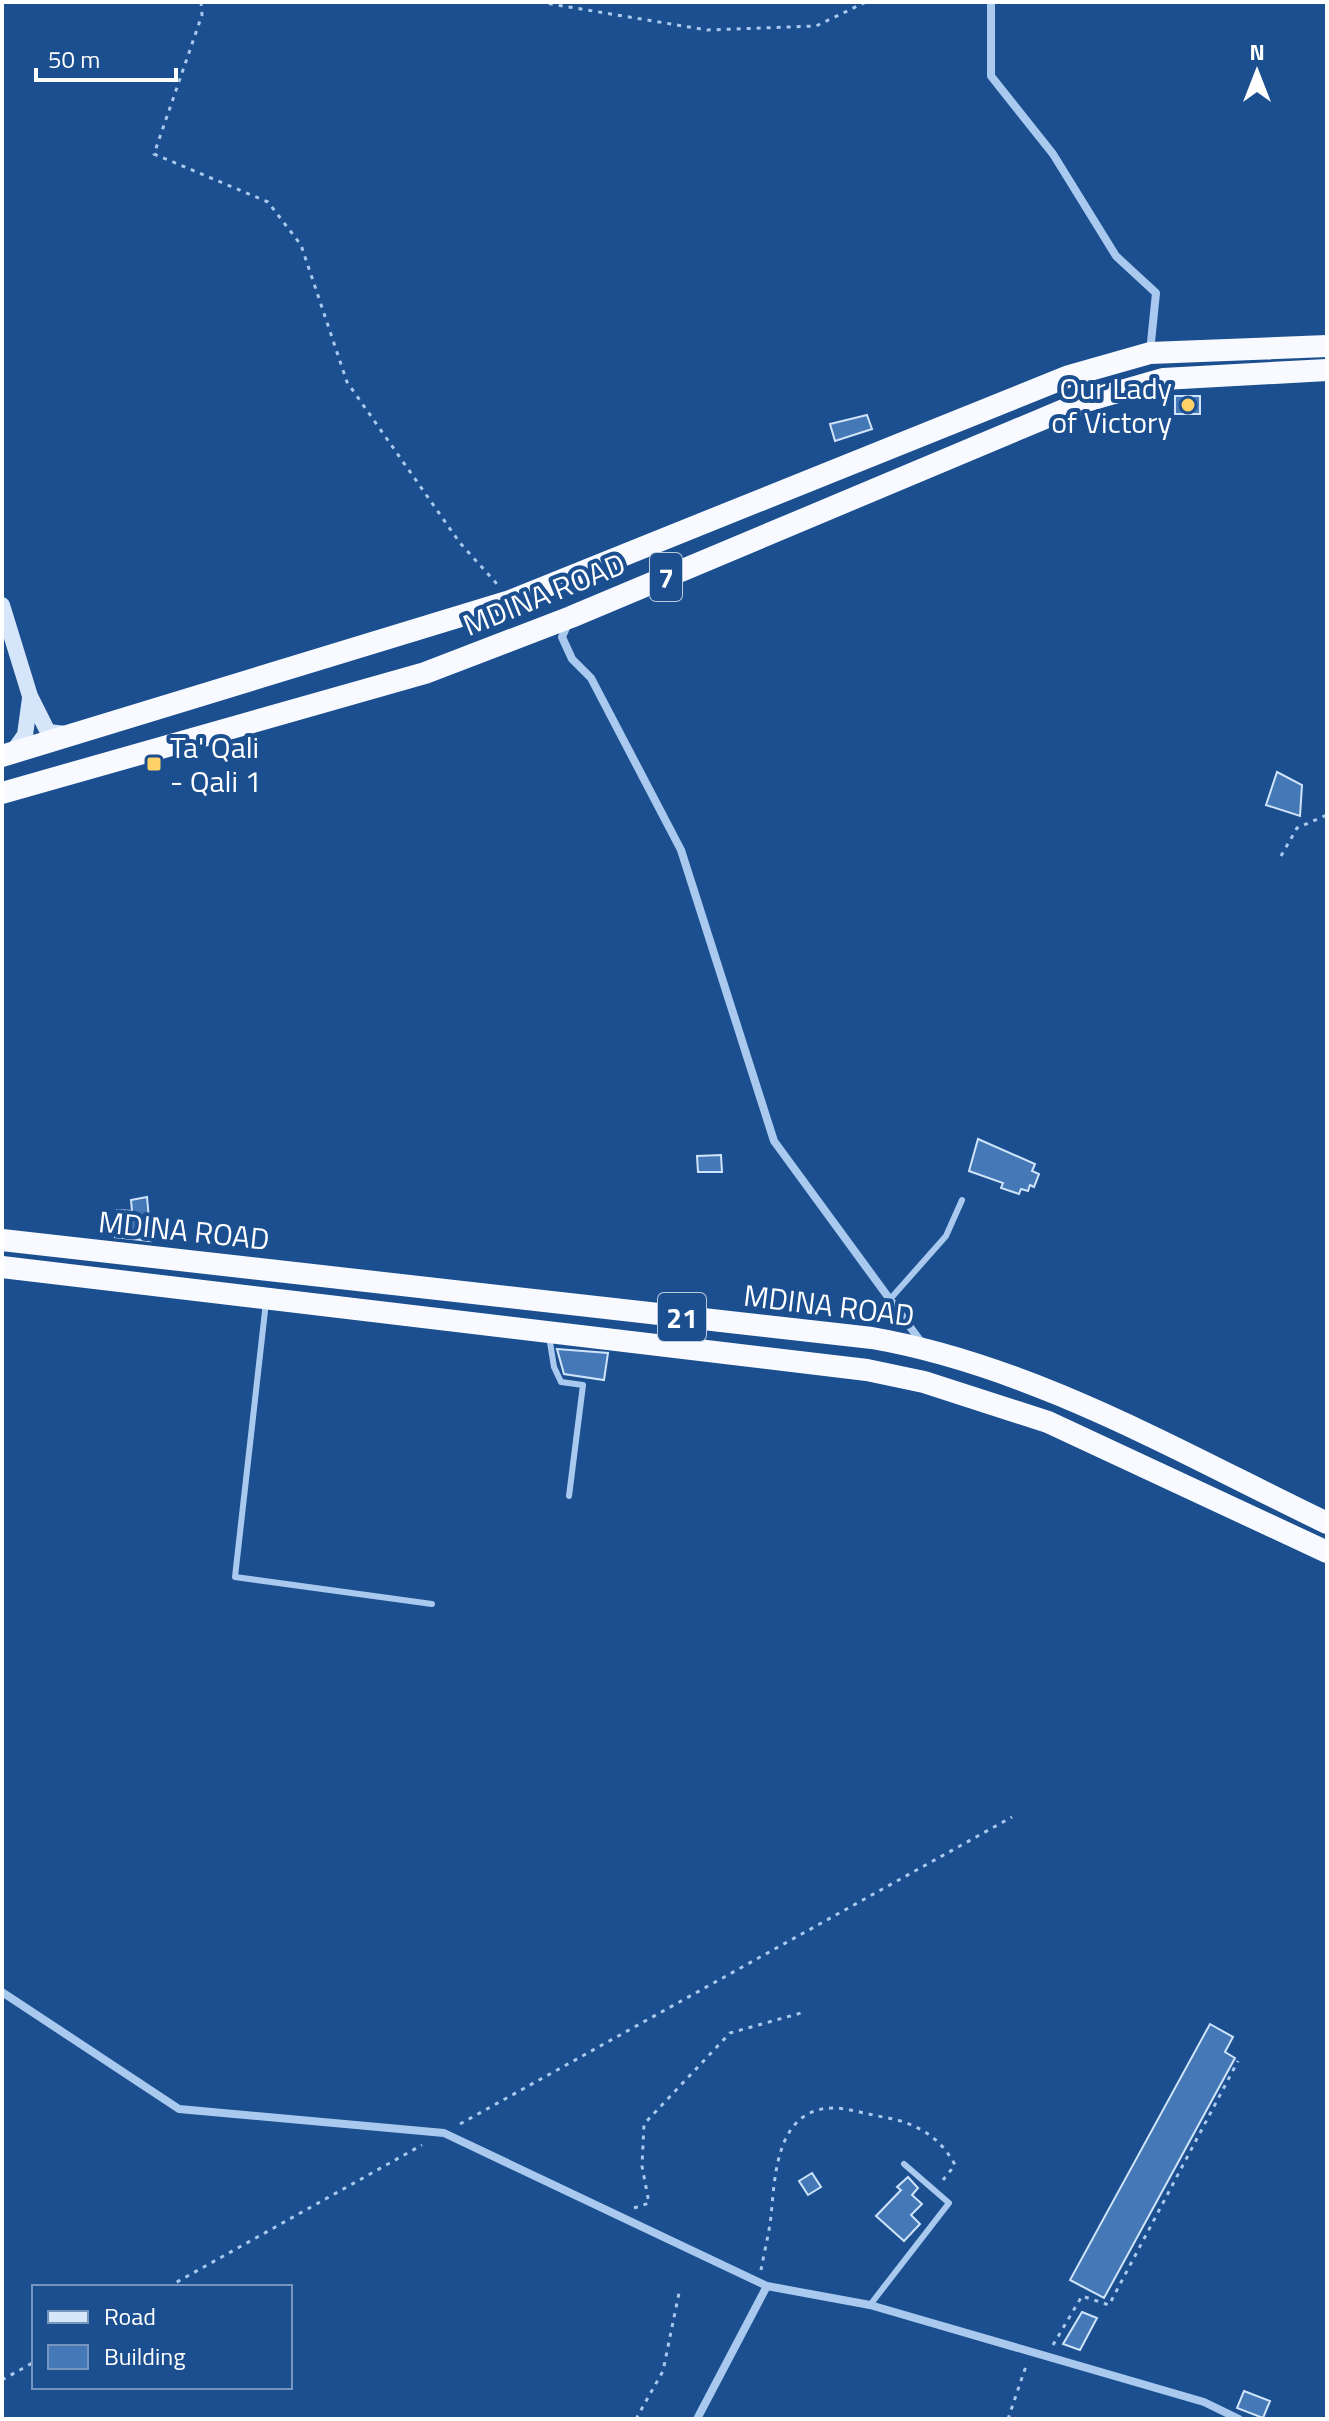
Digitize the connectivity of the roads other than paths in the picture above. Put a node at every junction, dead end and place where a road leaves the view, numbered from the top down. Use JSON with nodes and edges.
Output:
{"nodes":[{"id":1,"x":991,"y":2,"type":"edge"},
{"id":2,"x":1327,"y":346,"type":"edge"},
{"id":3,"x":1150,"y":353,"type":"junction"},
{"id":4,"x":1327,"y":370,"type":"edge"},
{"id":5,"x":2,"y":605,"type":"edge"},
{"id":6,"x":571,"y":617,"type":"junction"},
{"id":7,"x":30,"y":696,"type":"junction"},
{"id":8,"x":76,"y":735,"type":"junction"},
{"id":9,"x":7,"y":754,"type":"edge"},
{"id":10,"x":2,"y":793,"type":"edge"},
{"id":11,"x":962,"y":1200,"type":"dead end"},
{"id":12,"x":2,"y":1240,"type":"edge"},
{"id":13,"x":2,"y":1267,"type":"edge"},
{"id":14,"x":892,"y":1297,"type":"junction"},
{"id":15,"x":267,"y":1299,"type":"junction"},
{"id":16,"x":548,"y":1332,"type":"junction"},
{"id":17,"x":925,"y":1347,"type":"junction"},
{"id":18,"x":569,"y":1496,"type":"dead end"},
{"id":19,"x":1327,"y":1523,"type":"edge"},
{"id":20,"x":1327,"y":1552,"type":"edge"},
{"id":21,"x":432,"y":1604,"type":"dead end"},
{"id":22,"x":2,"y":1992,"type":"edge"},
{"id":23,"x":904,"y":2164,"type":"dead end"},
{"id":24,"x":763,"y":2284,"type":"junction"},
{"id":25,"x":870,"y":2305,"type":"junction"},
{"id":26,"x":697,"y":2419,"type":"edge"},
{"id":27,"x":1239,"y":2419,"type":"edge"}],
"edges":[{"from":1,"to":3,"type":"street"},
{"from":2,"to":3,"type":"highway","name":"MDINA ROAD","number":"7"},
{"from":3,"to":8,"type":"highway","name":"MDINA ROAD","number":"7"},
{"from":4,"to":6,"type":"highway","name":"MDINA ROAD","number":"7"},
{"from":5,"to":7,"type":"main road"},
{"from":6,"to":10,"type":"highway","name":"MDINA ROAD","number":"7"},
{"from":6,"to":14,"type":"street"},
{"from":7,"to":8,"type":"main road"},
{"from":7,"to":9,"type":"main road"},
{"from":8,"to":9,"type":"highway","name":"MDINA ROAD","number":"7"},
{"from":11,"to":14,"type":"lane"},
{"from":12,"to":17,"type":"highway","name":"MDINA ROAD","number":"21"},
{"from":13,"to":15,"type":"highway","name":"MDINA ROAD","number":"21"},
{"from":14,"to":17,"type":"street"},
{"from":15,"to":16,"type":"highway","name":"MDINA ROAD","number":"21"},
{"from":15,"to":21,"type":"lane"},
{"from":16,"to":18,"type":"lane"},
{"from":16,"to":20,"type":"highway","name":"MDINA ROAD","number":"21"},
{"from":17,"to":19,"type":"highway","name":"MDINA ROAD","number":"21"},
{"from":22,"to":24,"type":"street"},
{"from":23,"to":25,"type":"lane"},
{"from":24,"to":25,"type":"street"},
{"from":24,"to":26,"type":"street"},
{"from":25,"to":27,"type":"street"}]}
